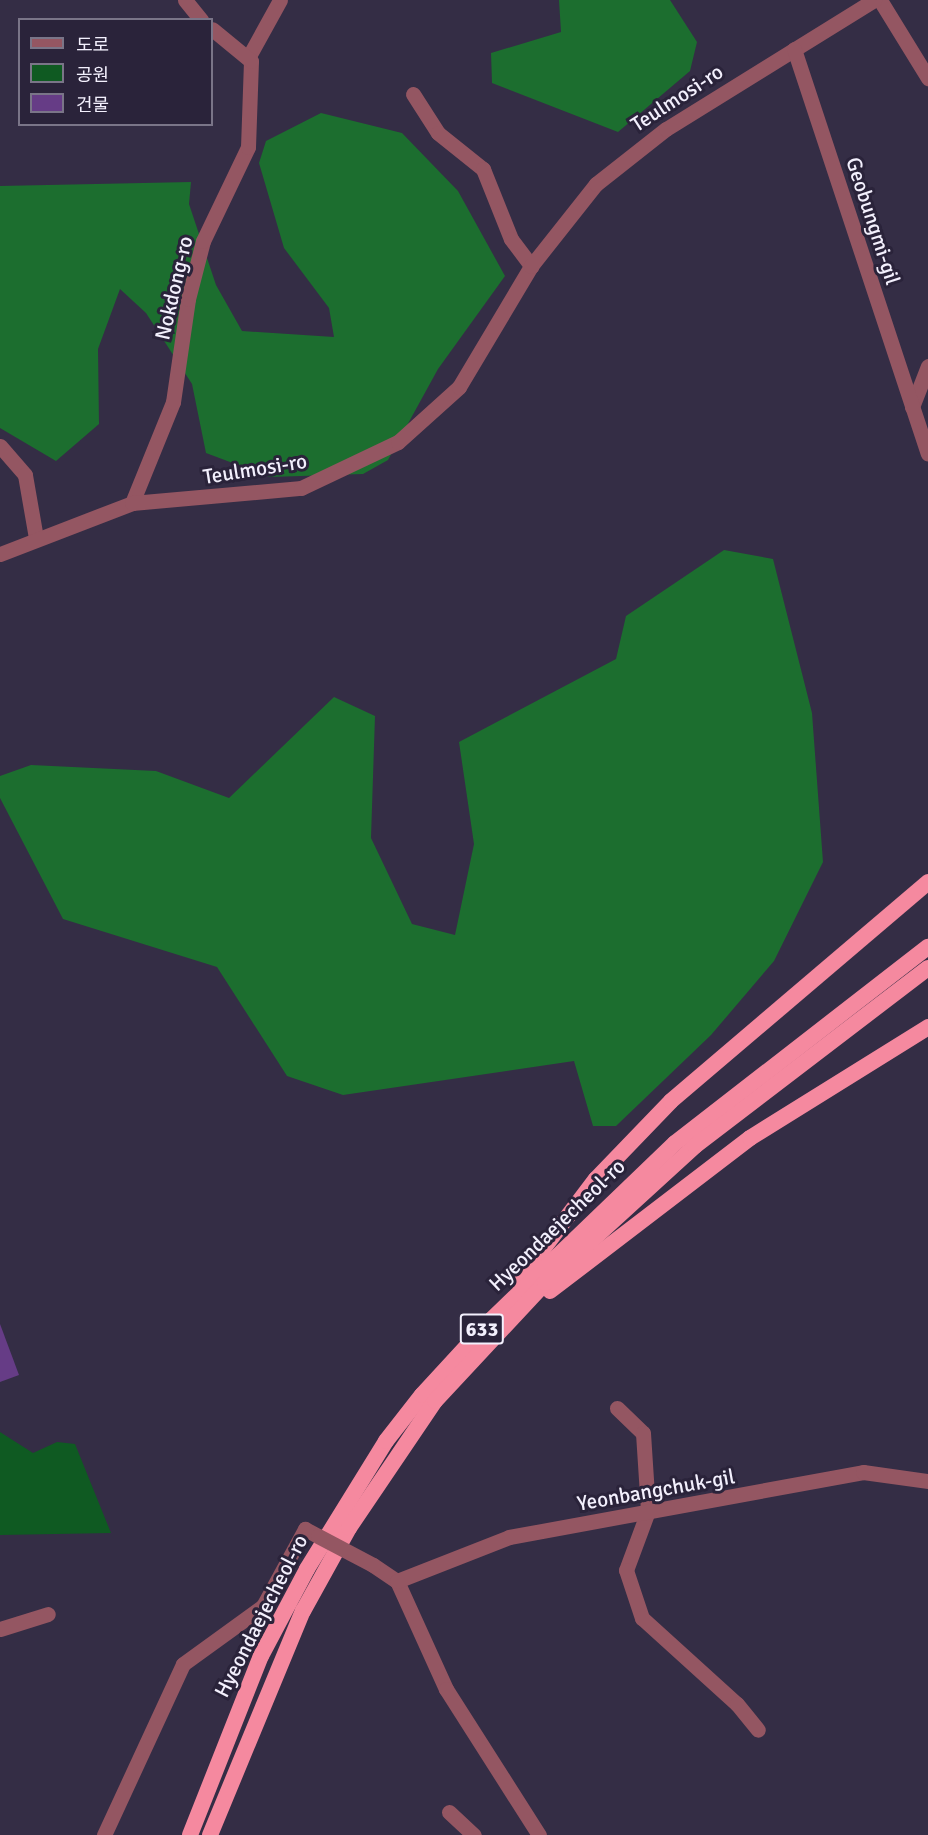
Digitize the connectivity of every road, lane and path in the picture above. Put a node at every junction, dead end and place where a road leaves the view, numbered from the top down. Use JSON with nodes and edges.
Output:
{"nodes":[{"id":1,"x":185,"y":0,"type":"edge"},
{"id":2,"x":280,"y":0,"type":"edge"},
{"id":3,"x":874,"y":0,"type":"edge"},
{"id":4,"x":880,"y":0,"type":"edge"},
{"id":5,"x":199,"y":18,"type":"edge"},
{"id":6,"x":213,"y":30,"type":"edge"},
{"id":7,"x":794,"y":49,"type":"junction"},
{"id":8,"x":248,"y":58,"type":"junction"},
{"id":9,"x":928,"y":78,"type":"edge"},
{"id":10,"x":413,"y":94,"type":"dead end"},
{"id":11,"x":531,"y":266,"type":"junction"},
{"id":12,"x":928,"y":366,"type":"edge"},
{"id":13,"x":912,"y":407,"type":"junction"},
{"id":14,"x":0,"y":446,"type":"edge"},
{"id":15,"x":928,"y":453,"type":"edge"},
{"id":16,"x":132,"y":504,"type":"junction"},
{"id":17,"x":36,"y":538,"type":"junction"},
{"id":18,"x":0,"y":554,"type":"edge"},
{"id":19,"x":928,"y":882,"type":"edge"},
{"id":20,"x":928,"y":946,"type":"edge"},
{"id":21,"x":928,"y":968,"type":"edge"},
{"id":22,"x":928,"y":1027,"type":"edge"},
{"id":23,"x":494,"y":1326,"type":"junction"},
{"id":24,"x":616,"y":1408,"type":"dead end"},
{"id":25,"x":928,"y":1481,"type":"edge"},
{"id":26,"x":648,"y":1511,"type":"junction"},
{"id":27,"x":397,"y":1581,"type":"junction"},
{"id":28,"x":48,"y":1614,"type":"dead end"},
{"id":29,"x":0,"y":1629,"type":"edge"},
{"id":30,"x":758,"y":1731,"type":"dead end"},
{"id":31,"x":448,"y":1812,"type":"dead end"},
{"id":32,"x":104,"y":1835,"type":"edge"},
{"id":33,"x":190,"y":1835,"type":"edge"},
{"id":34,"x":210,"y":1835,"type":"edge"},
{"id":35,"x":474,"y":1835,"type":"edge"},
{"id":36,"x":539,"y":1835,"type":"edge"}],
"edges":[{"from":1,"to":5,"type":"street"},
{"from":2,"to":8,"type":"street"},
{"from":3,"to":7,"type":"street","name":"Teulmosi-ro"},
{"from":4,"to":9,"type":"street"},
{"from":6,"to":8,"type":"street"},
{"from":7,"to":11,"type":"street","name":"Teulmosi-ro"},
{"from":7,"to":13,"type":"street","name":"Geobungmi-gil"},
{"from":8,"to":16,"type":"street","name":"Nokdong-ro"},
{"from":10,"to":11,"type":"street"},
{"from":11,"to":16,"type":"street","name":"Teulmosi-ro"},
{"from":12,"to":13,"type":"street"},
{"from":13,"to":15,"type":"street","name":"Geobungmi-gil"},
{"from":14,"to":17,"type":"street"},
{"from":16,"to":17,"type":"street","name":"Teulmosi-ro"},
{"from":17,"to":18,"type":"street","name":"Teulmosi-ro"},
{"from":19,"to":23,"type":"highway"},
{"from":20,"to":23,"type":"highway","name":"Hyeondaejecheol-ro","number":"633"},
{"from":21,"to":23,"type":"highway","name":"Hyeondaejecheol-ro","number":"633"},
{"from":22,"to":23,"type":"highway"},
{"from":23,"to":33,"type":"highway","name":"Hyeondaejecheol-ro","number":"633"},
{"from":23,"to":34,"type":"highway","name":"Hyeondaejecheol-ro","number":"633"},
{"from":24,"to":26,"type":"street"},
{"from":25,"to":26,"type":"street","name":"Yeonbangchuk-gil"},
{"from":26,"to":27,"type":"street","name":"Yeonbangchuk-gil"},
{"from":26,"to":30,"type":"street"},
{"from":27,"to":32,"type":"street","bridge":true},
{"from":27,"to":36,"type":"street"},
{"from":28,"to":29,"type":"street"},
{"from":31,"to":35,"type":"street"}]}
